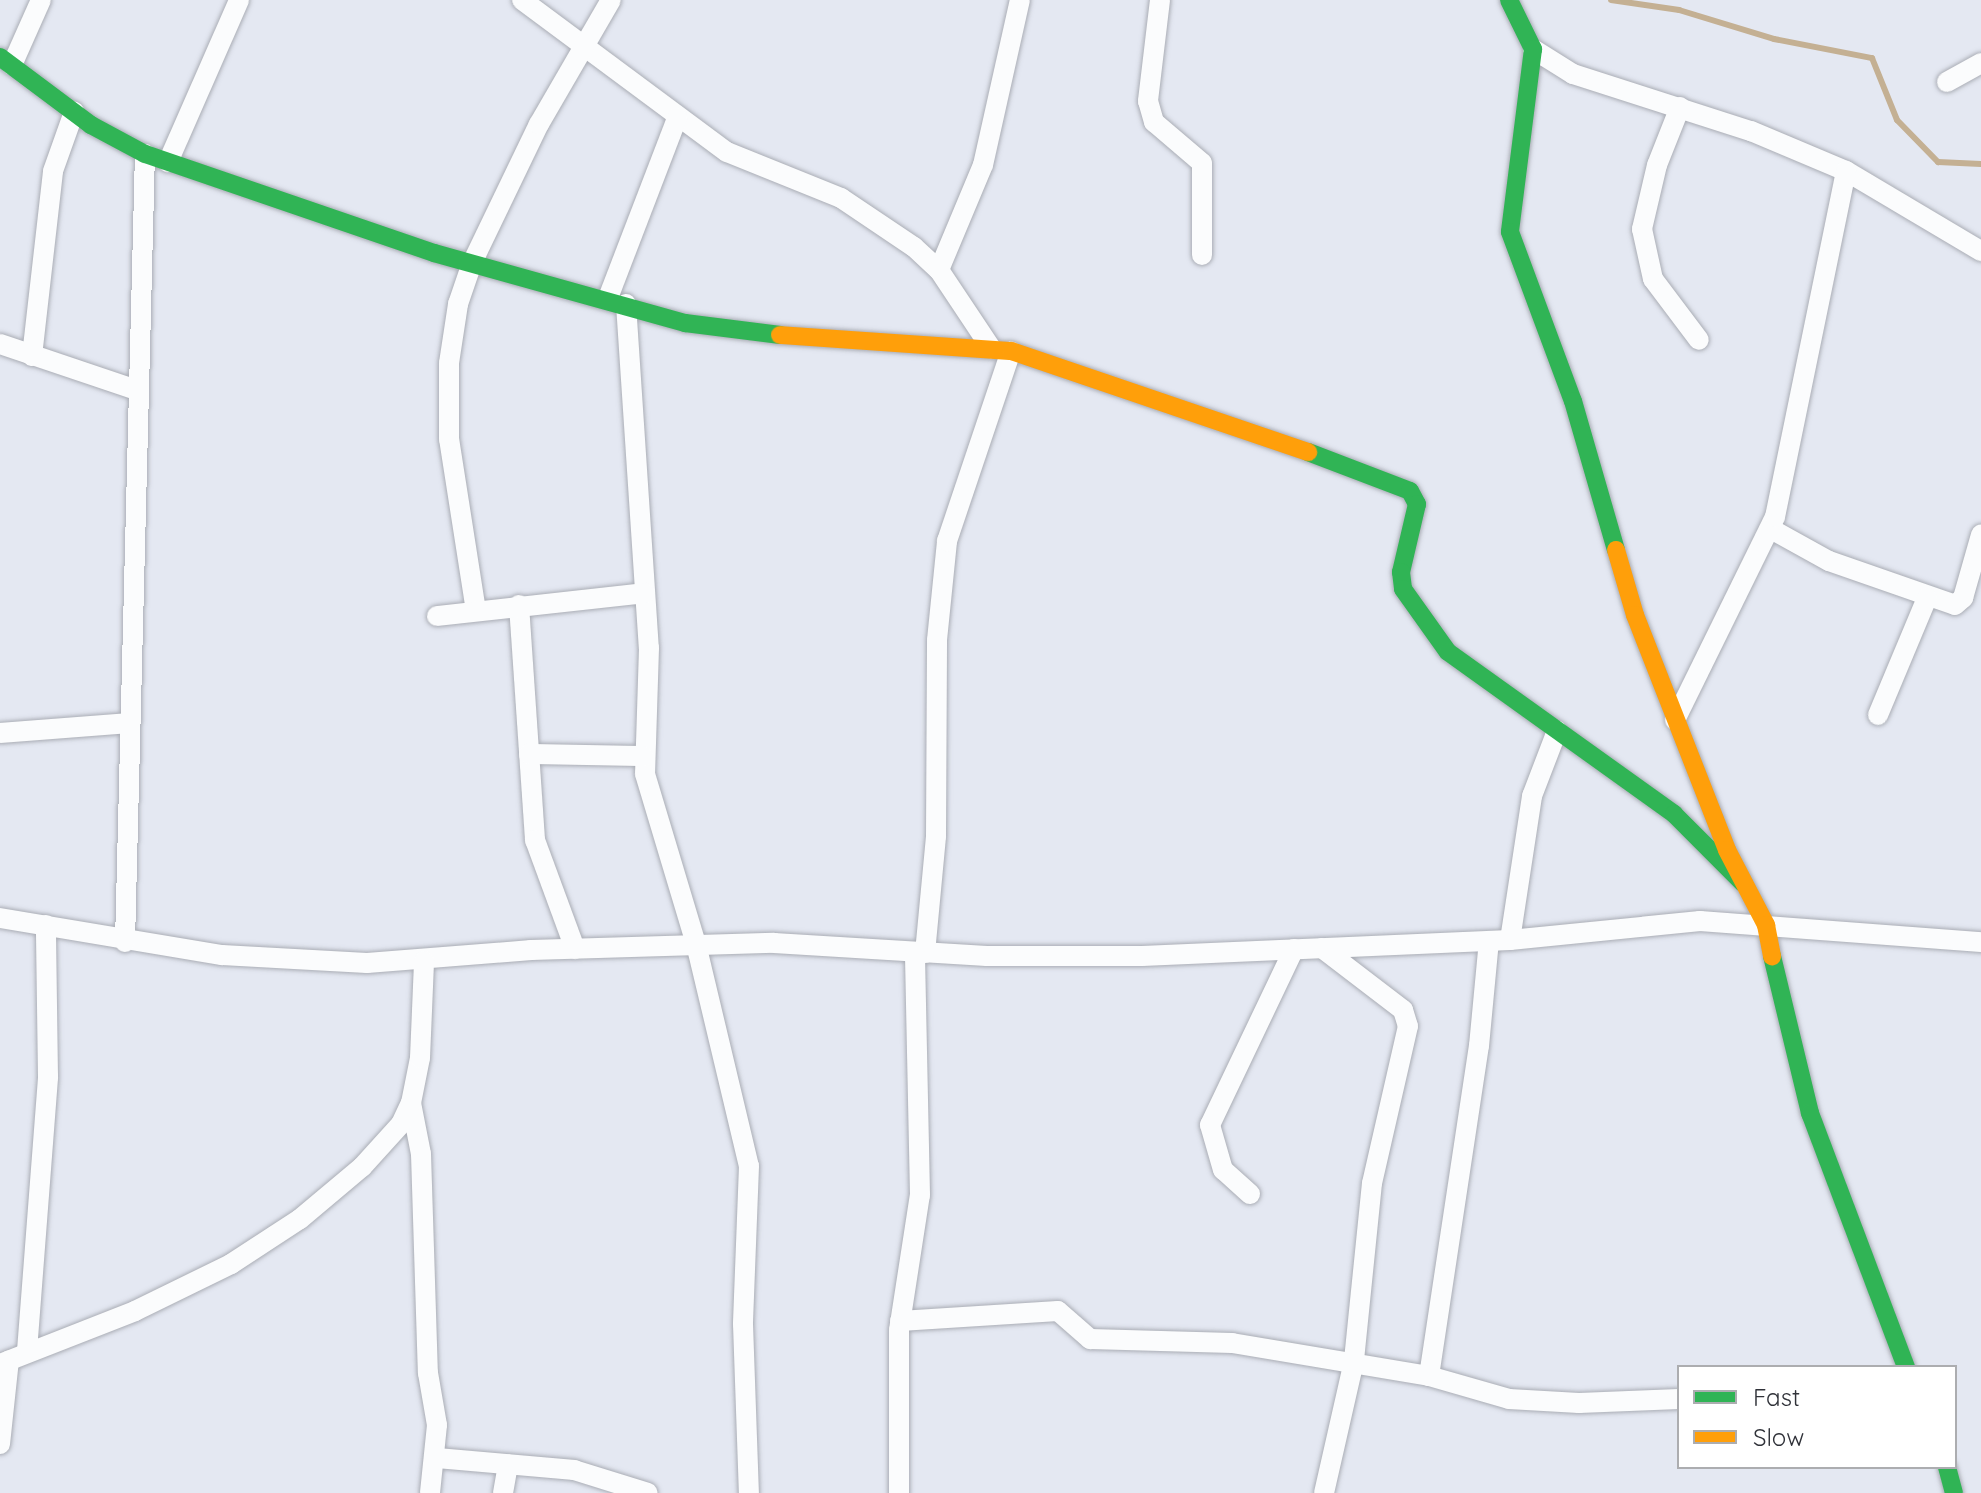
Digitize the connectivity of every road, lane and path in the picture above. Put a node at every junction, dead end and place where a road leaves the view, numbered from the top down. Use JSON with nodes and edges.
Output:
{"nodes":[{"id":1,"x":41,"y":0,"type":"edge"},
{"id":2,"x":239,"y":0,"type":"edge"},
{"id":3,"x":522,"y":0,"type":"edge"},
{"id":4,"x":611,"y":0,"type":"edge"},
{"id":5,"x":1020,"y":0,"type":"edge"},
{"id":6,"x":1160,"y":0,"type":"edge"},
{"id":7,"x":1509,"y":0,"type":"edge"},
{"id":8,"x":587,"y":46,"type":"junction"},
{"id":9,"x":1533,"y":49,"type":"junction"},
{"id":10,"x":6,"y":61,"type":"edge"},
{"id":11,"x":1981,"y":63,"type":"edge"},
{"id":12,"x":1947,"y":82,"type":"dead end"},
{"id":13,"x":1680,"y":107,"type":"junction"},
{"id":14,"x":74,"y":112,"type":"junction"},
{"id":15,"x":677,"y":118,"type":"junction"},
{"id":16,"x":145,"y":154,"type":"junction"},
{"id":17,"x":168,"y":162,"type":"junction"},
{"id":18,"x":1846,"y":171,"type":"junction"},
{"id":19,"x":1981,"y":251,"type":"edge"},
{"id":20,"x":1202,"y":255,"type":"dead end"},
{"id":21,"x":472,"y":263,"type":"junction"},
{"id":22,"x":939,"y":270,"type":"junction"},
{"id":23,"x":617,"y":301,"type":"junction"},
{"id":24,"x":1699,"y":340,"type":"dead end"},
{"id":25,"x":0,"y":344,"type":"edge"},
{"id":26,"x":1001,"y":350,"type":"junction"},
{"id":27,"x":32,"y":356,"type":"junction"},
{"id":28,"x":137,"y":390,"type":"junction"},
{"id":29,"x":1771,"y":529,"type":"junction"},
{"id":30,"x":1981,"y":535,"type":"edge"},
{"id":31,"x":645,"y":593,"type":"junction"},
{"id":32,"x":1927,"y":598,"type":"junction"},
{"id":33,"x":519,"y":605,"type":"junction"},
{"id":34,"x":476,"y":611,"type":"junction"},
{"id":35,"x":437,"y":616,"type":"dead end"},
{"id":36,"x":1878,"y":715,"type":"dead end"},
{"id":37,"x":1675,"y":720,"type":"junction"},
{"id":38,"x":130,"y":723,"type":"junction"},
{"id":39,"x":1557,"y":731,"type":"junction"},
{"id":40,"x":0,"y":733,"type":"edge"},
{"id":41,"x":529,"y":754,"type":"junction"},
{"id":42,"x":643,"y":756,"type":"junction"},
{"id":43,"x":1743,"y":883,"type":"junction"},
{"id":44,"x":0,"y":918,"type":"edge"},
{"id":45,"x":46,"y":925,"type":"junction"},
{"id":46,"x":1766,"y":925,"type":"junction"},
{"id":47,"x":1510,"y":940,"type":"junction"},
{"id":48,"x":1489,"y":941,"type":"junction"},
{"id":49,"x":125,"y":942,"type":"junction"},
{"id":50,"x":1981,"y":942,"type":"edge"},
{"id":51,"x":696,"y":944,"type":"junction"},
{"id":52,"x":1322,"y":948,"type":"junction"},
{"id":53,"x":575,"y":949,"type":"junction"},
{"id":54,"x":1294,"y":949,"type":"junction"},
{"id":55,"x":920,"y":953,"type":"junction"},
{"id":56,"x":424,"y":961,"type":"junction"},
{"id":57,"x":411,"y":1103,"type":"junction"},
{"id":58,"x":1250,"y":1194,"type":"dead end"},
{"id":59,"x":900,"y":1321,"type":"junction"},
{"id":60,"x":12,"y":1358,"type":"edge"},
{"id":61,"x":1354,"y":1361,"type":"junction"},
{"id":62,"x":1905,"y":1365,"type":"edge"},
{"id":63,"x":1429,"y":1376,"type":"junction"},
{"id":64,"x":1677,"y":1399,"type":"edge"},
{"id":65,"x":0,"y":1444,"type":"edge"},
{"id":66,"x":437,"y":1458,"type":"junction"},
{"id":67,"x":508,"y":1464,"type":"junction"},
{"id":68,"x":1948,"y":1469,"type":"edge"},
{"id":69,"x":574,"y":1470,"type":"junction"},
{"id":70,"x":430,"y":1493,"type":"edge"},
{"id":71,"x":503,"y":1493,"type":"edge"},
{"id":72,"x":579,"y":1493,"type":"edge"},
{"id":73,"x":648,"y":1493,"type":"edge"},
{"id":74,"x":749,"y":1493,"type":"edge"},
{"id":75,"x":899,"y":1493,"type":"edge"},
{"id":76,"x":1324,"y":1493,"type":"edge"},
{"id":77,"x":1954,"y":1493,"type":"edge"}],
"edges":[{"from":1,"to":10,"type":"street"},
{"from":2,"to":17,"type":"street"},
{"from":3,"to":8,"type":"street"},
{"from":4,"to":8,"type":"street"},
{"from":5,"to":22,"type":"street"},
{"from":6,"to":20,"type":"street"},
{"from":7,"to":9,"type":"street"},
{"from":8,"to":15,"type":"street"},
{"from":8,"to":21,"type":"street"},
{"from":9,"to":13,"type":"street"},
{"from":9,"to":37,"type":"street"},
{"from":10,"to":14,"type":"street"},
{"from":11,"to":12,"type":"street"},
{"from":13,"to":18,"type":"street"},
{"from":13,"to":24,"type":"street"},
{"from":14,"to":16,"type":"street"},
{"from":14,"to":27,"type":"street"},
{"from":15,"to":22,"type":"street"},
{"from":15,"to":23,"type":"street"},
{"from":16,"to":17,"type":"street"},
{"from":16,"to":28,"type":"street"},
{"from":17,"to":21,"type":"street"},
{"from":18,"to":19,"type":"street"},
{"from":18,"to":29,"type":"street"},
{"from":21,"to":23,"type":"street"},
{"from":21,"to":34,"type":"street"},
{"from":22,"to":26,"type":"street"},
{"from":23,"to":26,"type":"street"},
{"from":23,"to":31,"type":"street"},
{"from":25,"to":27,"type":"street"},
{"from":26,"to":39,"type":"street"},
{"from":26,"to":55,"type":"street"},
{"from":27,"to":28,"type":"street"},
{"from":28,"to":38,"type":"street"},
{"from":29,"to":32,"type":"street"},
{"from":29,"to":37,"type":"street"},
{"from":30,"to":32,"type":"street"},
{"from":31,"to":33,"type":"street"},
{"from":31,"to":42,"type":"street"},
{"from":32,"to":36,"type":"street"},
{"from":33,"to":34,"type":"street"},
{"from":33,"to":41,"type":"street"},
{"from":34,"to":35,"type":"street"},
{"from":37,"to":43,"type":"street"},
{"from":38,"to":40,"type":"street"},
{"from":38,"to":49,"type":"street"},
{"from":39,"to":43,"type":"street"},
{"from":39,"to":47,"type":"street"},
{"from":41,"to":42,"type":"street"},
{"from":41,"to":53,"type":"street"},
{"from":42,"to":51,"type":"street"},
{"from":43,"to":46,"type":"street"},
{"from":44,"to":45,"type":"street"},
{"from":45,"to":49,"type":"street"},
{"from":45,"to":60,"type":"street"},
{"from":46,"to":47,"type":"street"},
{"from":46,"to":50,"type":"street"},
{"from":46,"to":62,"type":"street"},
{"from":47,"to":48,"type":"street"},
{"from":48,"to":52,"type":"street"},
{"from":48,"to":63,"type":"street"},
{"from":49,"to":56,"type":"street"},
{"from":51,"to":53,"type":"street"},
{"from":51,"to":55,"type":"street"},
{"from":51,"to":74,"type":"street"},
{"from":52,"to":54,"type":"street"},
{"from":52,"to":61,"type":"street"},
{"from":53,"to":56,"type":"street"},
{"from":54,"to":55,"type":"street"},
{"from":54,"to":58,"type":"street"},
{"from":55,"to":59,"type":"street"},
{"from":56,"to":57,"type":"street"},
{"from":57,"to":60,"type":"street"},
{"from":57,"to":66,"type":"street"},
{"from":59,"to":61,"type":"street"},
{"from":59,"to":75,"type":"street"},
{"from":60,"to":65,"type":"street"},
{"from":61,"to":63,"type":"street"},
{"from":61,"to":76,"type":"street"},
{"from":63,"to":64,"type":"street"},
{"from":66,"to":67,"type":"street"},
{"from":66,"to":70,"type":"street"},
{"from":67,"to":69,"type":"street"},
{"from":67,"to":71,"type":"street"},
{"from":68,"to":77,"type":"street"},
{"from":69,"to":72,"type":"street"},
{"from":69,"to":73,"type":"street"}]}
